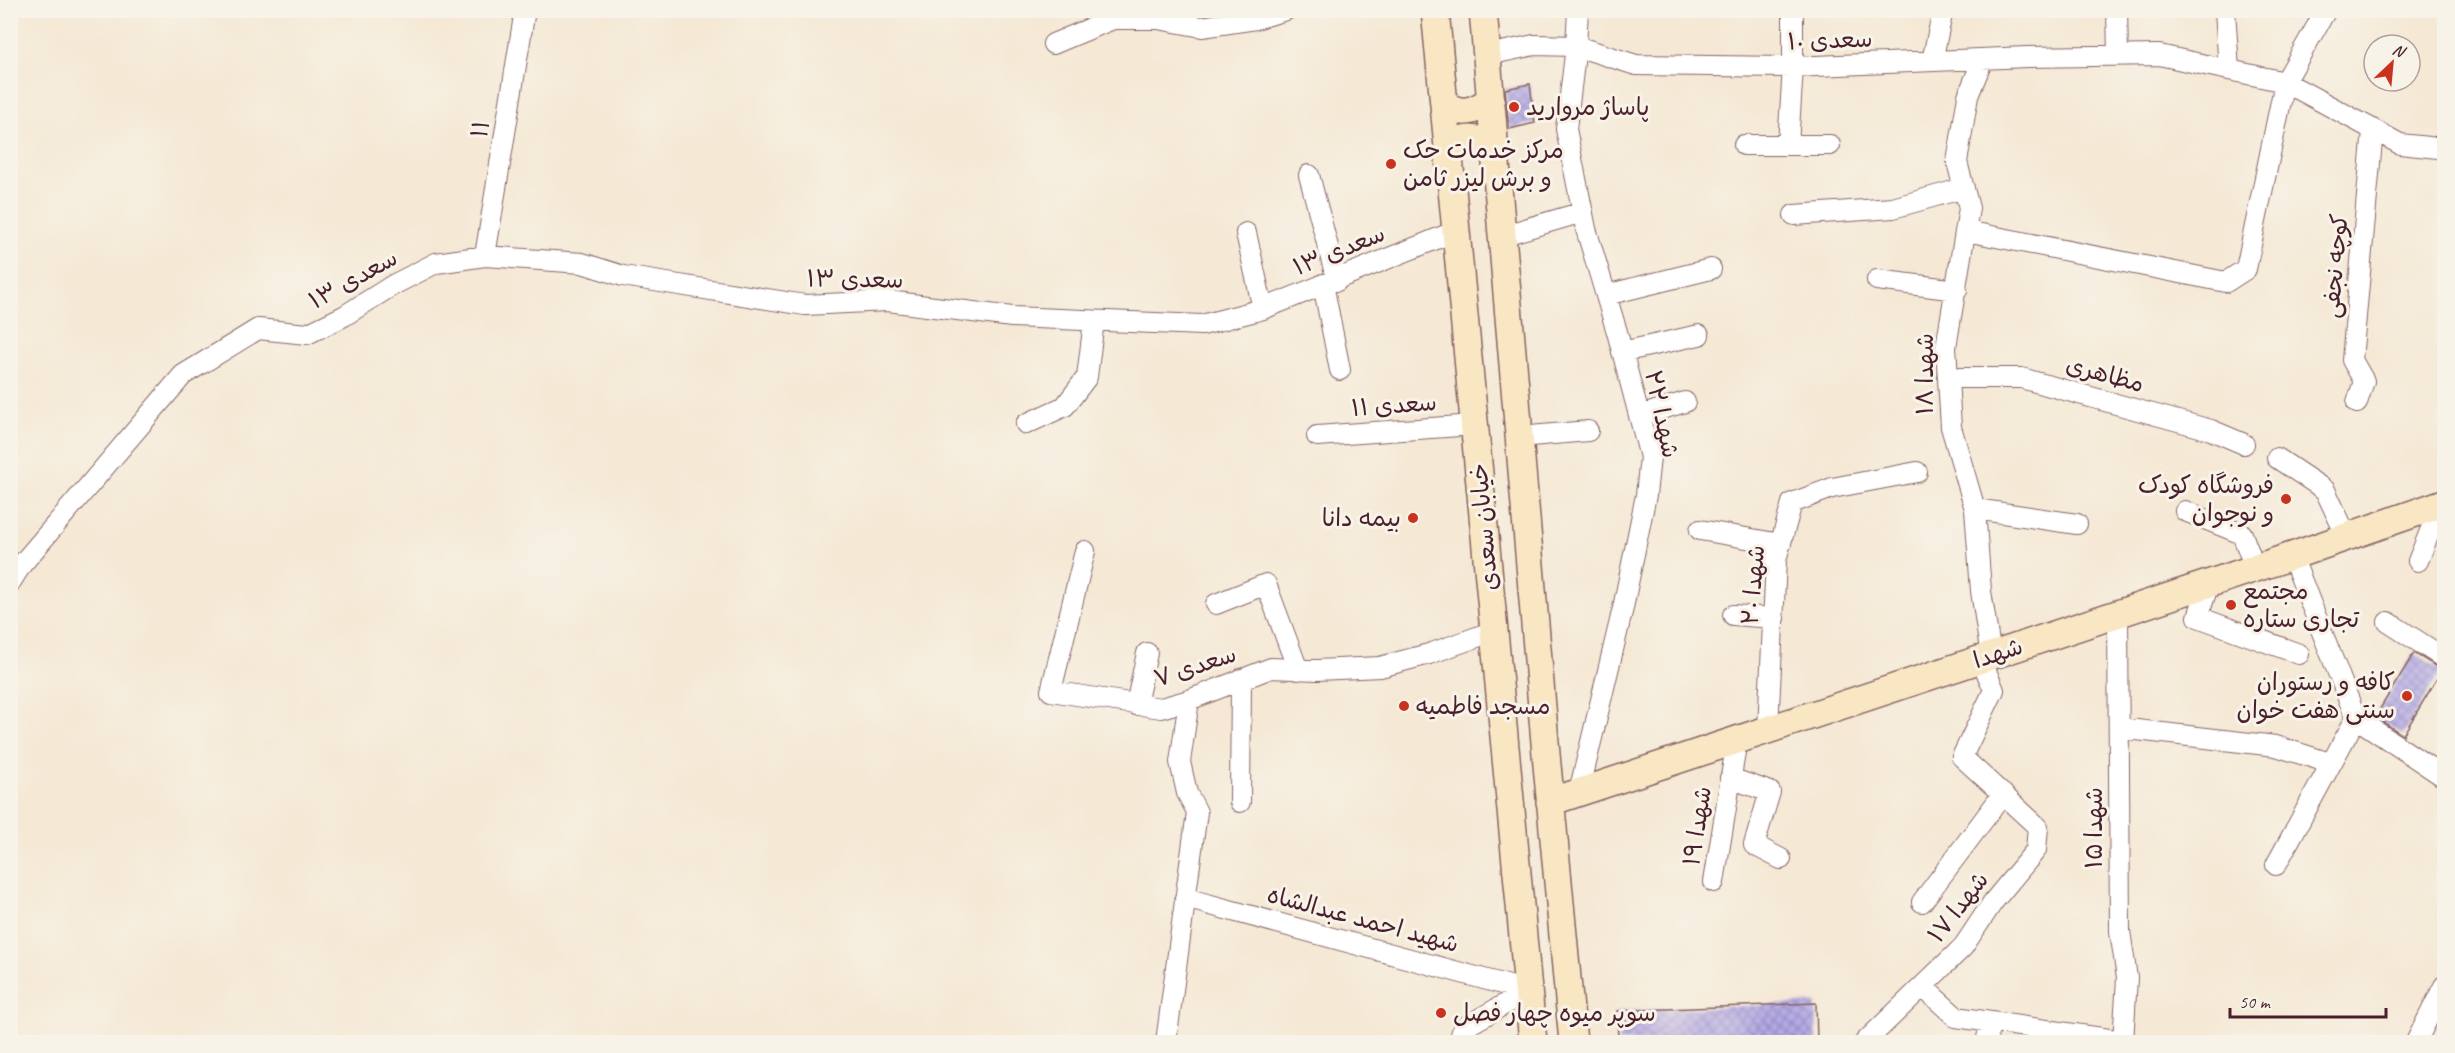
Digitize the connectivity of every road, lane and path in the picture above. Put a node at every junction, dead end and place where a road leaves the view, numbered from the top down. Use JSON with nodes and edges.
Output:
{"nodes":[{"id":1,"x":525,"y":10,"type":"edge"},
{"id":2,"x":1286,"y":10,"type":"edge"},
{"id":3,"x":1435,"y":10,"type":"edge"},
{"id":4,"x":1483,"y":10,"type":"edge"},
{"id":5,"x":1578,"y":10,"type":"edge"},
{"id":6,"x":1793,"y":10,"type":"edge"},
{"id":7,"x":1943,"y":10,"type":"edge"},
{"id":8,"x":2117,"y":10,"type":"edge"},
{"id":9,"x":2225,"y":10,"type":"edge"},
{"id":10,"x":2326,"y":10,"type":"edge"},
{"id":11,"x":1156,"y":15,"type":"edge"},
{"id":12,"x":1254,"y":15,"type":"edge"},
{"id":13,"x":1053,"y":44,"type":"dead end"},
{"id":14,"x":1576,"y":46,"type":"junction"},
{"id":15,"x":1488,"y":54,"type":"junction"},
{"id":16,"x":2118,"y":56,"type":"junction"},
{"id":17,"x":1983,"y":59,"type":"junction"},
{"id":18,"x":1932,"y":61,"type":"junction"},
{"id":19,"x":1793,"y":67,"type":"junction"},
{"id":20,"x":2229,"y":70,"type":"junction"},
{"id":21,"x":2285,"y":82,"type":"junction"},
{"id":22,"x":1491,"y":99,"type":"junction"},
{"id":23,"x":1444,"y":104,"type":"junction"},
{"id":24,"x":2373,"y":130,"type":"junction"},
{"id":25,"x":2445,"y":142,"type":"edge"},
{"id":26,"x":1744,"y":145,"type":"dead end"},
{"id":27,"x":1788,"y":145,"type":"junction"},
{"id":28,"x":1830,"y":145,"type":"dead end"},
{"id":29,"x":1494,"y":148,"type":"junction"},
{"id":30,"x":1448,"y":152,"type":"junction"},
{"id":31,"x":1309,"y":175,"type":"dead end"},
{"id":32,"x":1964,"y":188,"type":"junction"},
{"id":33,"x":1583,"y":212,"type":"junction"},
{"id":34,"x":1794,"y":215,"type":"dead end"},
{"id":35,"x":1456,"y":231,"type":"junction"},
{"id":36,"x":1966,"y":231,"type":"junction"},
{"id":37,"x":1246,"y":233,"type":"dead end"},
{"id":38,"x":1501,"y":237,"type":"junction"},
{"id":39,"x":485,"y":256,"type":"junction"},
{"id":40,"x":1711,"y":269,"type":"dead end"},
{"id":41,"x":1877,"y":280,"type":"dead end"},
{"id":42,"x":1330,"y":282,"type":"junction"},
{"id":43,"x":1957,"y":290,"type":"junction"},
{"id":44,"x":1606,"y":295,"type":"junction"},
{"id":45,"x":1263,"y":309,"type":"junction"},
{"id":46,"x":1094,"y":321,"type":"junction"},
{"id":47,"x":1699,"y":335,"type":"dead end"},
{"id":48,"x":1622,"y":352,"type":"junction"},
{"id":49,"x":1340,"y":369,"type":"dead end"},
{"id":50,"x":1948,"y":378,"type":"junction"},
{"id":51,"x":1685,"y":402,"type":"dead end"},
{"id":52,"x":2357,"y":403,"type":"dead end"},
{"id":53,"x":1639,"y":416,"type":"junction"},
{"id":54,"x":1026,"y":424,"type":"dead end"},
{"id":55,"x":1474,"y":425,"type":"junction"},
{"id":56,"x":1588,"y":430,"type":"dead end"},
{"id":57,"x":1317,"y":436,"type":"dead end"},
{"id":58,"x":1519,"y":437,"type":"junction"},
{"id":59,"x":2244,"y":444,"type":"dead end"},
{"id":60,"x":2277,"y":458,"type":"dead end"},
{"id":61,"x":1917,"y":472,"type":"dead end"},
{"id":62,"x":2443,"y":503,"type":"edge"},
{"id":63,"x":1975,"y":509,"type":"junction"},
{"id":64,"x":2185,"y":511,"type":"dead end"},
{"id":65,"x":2077,"y":524,"type":"dead end"},
{"id":66,"x":1700,"y":530,"type":"dead end"},
{"id":67,"x":2347,"y":537,"type":"junction"},
{"id":68,"x":1781,"y":544,"type":"junction"},
{"id":69,"x":1085,"y":551,"type":"dead end"},
{"id":70,"x":2292,"y":556,"type":"junction"},
{"id":71,"x":2418,"y":561,"type":"dead end"},
{"id":72,"x":2255,"y":568,"type":"junction"},
{"id":73,"x":2209,"y":583,"type":"junction"},
{"id":74,"x":10,"y":584,"type":"edge"},
{"id":75,"x":1216,"y":604,"type":"dead end"},
{"id":76,"x":2118,"y":614,"type":"junction"},
{"id":77,"x":1733,"y":615,"type":"dead end"},
{"id":78,"x":1774,"y":618,"type":"junction"},
{"id":79,"x":2388,"y":622,"type":"dead end"},
{"id":80,"x":1494,"y":631,"type":"junction"},
{"id":81,"x":1147,"y":653,"type":"dead end"},
{"id":82,"x":2299,"y":654,"type":"dead end"},
{"id":83,"x":1986,"y":657,"type":"junction"},
{"id":84,"x":2445,"y":658,"type":"edge"},
{"id":85,"x":1298,"y":670,"type":"junction"},
{"id":86,"x":1241,"y":679,"type":"junction"},
{"id":87,"x":1189,"y":700,"type":"junction"},
{"id":88,"x":1136,"y":705,"type":"junction"},
{"id":89,"x":2356,"y":718,"type":"junction"},
{"id":90,"x":2119,"y":728,"type":"junction"},
{"id":91,"x":1768,"y":730,"type":"junction"},
{"id":92,"x":1737,"y":740,"type":"junction"},
{"id":93,"x":2330,"y":763,"type":"junction"},
{"id":94,"x":2445,"y":777,"type":"edge"},
{"id":95,"x":1730,"y":778,"type":"junction"},
{"id":96,"x":1579,"y":792,"type":"junction"},
{"id":97,"x":2002,"y":794,"type":"junction"},
{"id":98,"x":1240,"y":802,"type":"dead end"},
{"id":99,"x":1550,"y":802,"type":"junction"},
{"id":100,"x":1781,"y":859,"type":"dead end"},
{"id":101,"x":2276,"y":865,"type":"dead end"},
{"id":102,"x":1714,"y":882,"type":"dead end"},
{"id":103,"x":1185,"y":898,"type":"junction"},
{"id":104,"x":1922,"y":902,"type":"dead end"},
{"id":105,"x":2445,"y":986,"type":"edge"},
{"id":106,"x":1923,"y":987,"type":"junction"},
{"id":107,"x":1528,"y":991,"type":"junction"},
{"id":108,"x":1991,"y":1022,"type":"junction"},
{"id":109,"x":1166,"y":1042,"type":"edge"},
{"id":110,"x":1459,"y":1042,"type":"edge"},
{"id":111,"x":1533,"y":1042,"type":"edge"},
{"id":112,"x":1573,"y":1042,"type":"edge"},
{"id":113,"x":1865,"y":1042,"type":"edge"},
{"id":114,"x":1986,"y":1042,"type":"edge"},
{"id":115,"x":2123,"y":1042,"type":"edge"},
{"id":116,"x":2416,"y":1042,"type":"edge"}],
"edges":[{"from":1,"to":39,"type":"street","name":"۱۱"},
{"from":2,"to":12,"type":"street"},
{"from":3,"to":23,"type":"main road","name":"خیابان سعدی"},
{"from":4,"to":15,"type":"main road","name":"خیابان سعدی"},
{"from":5,"to":14,"type":"street","name":"شهدا ۲۲"},
{"from":6,"to":19,"type":"street"},
{"from":7,"to":18,"type":"street"},
{"from":8,"to":16,"type":"street"},
{"from":9,"to":20,"type":"street"},
{"from":10,"to":21,"type":"street"},
{"from":11,"to":12,"type":"street"},
{"from":11,"to":13,"type":"street"},
{"from":14,"to":15,"type":"street","name":"سعدی ۱۰"},
{"from":14,"to":19,"type":"street","name":"سعدی ۱۰"},
{"from":14,"to":33,"type":"street","name":"شهدا ۲۲"},
{"from":15,"to":22,"type":"main road","name":"خیابان سعدی"},
{"from":16,"to":17,"type":"street","name":"سعدی ۱۰"},
{"from":16,"to":20,"type":"street","name":"سعدی ۱۰"},
{"from":17,"to":18,"type":"street","name":"سعدی ۱۰"},
{"from":17,"to":32,"type":"street","name":"شهدا ۱۸"},
{"from":18,"to":19,"type":"street","name":"سعدی ۱۰"},
{"from":19,"to":27,"type":"street"},
{"from":20,"to":21,"type":"street","name":"سعدی ۱۰"},
{"from":21,"to":24,"type":"street","name":"سعدی ۱۰"},
{"from":21,"to":36,"type":"street"},
{"from":22,"to":23,"type":"main road"},
{"from":22,"to":29,"type":"main road","name":"خیابان سعدی"},
{"from":23,"to":30,"type":"main road","name":"خیابان سعدی"},
{"from":24,"to":25,"type":"street","name":"سعدی ۱۰"},
{"from":24,"to":52,"type":"street","name":"کوچه نجفی"},
{"from":26,"to":27,"type":"street"},
{"from":27,"to":28,"type":"street"},
{"from":29,"to":30,"type":"main road"},
{"from":29,"to":38,"type":"main road","name":"خیابان سعدی"},
{"from":30,"to":35,"type":"main road","name":"خیابان سعدی"},
{"from":31,"to":42,"type":"street"},
{"from":32,"to":34,"type":"street"},
{"from":32,"to":36,"type":"street","name":"شهدا ۱۸"},
{"from":33,"to":38,"type":"street"},
{"from":33,"to":44,"type":"street","name":"شهدا ۲۲"},
{"from":35,"to":42,"type":"street","name":"سعدی ۱۳"},
{"from":35,"to":55,"type":"main road","name":"خیابان سعدی"},
{"from":36,"to":43,"type":"street","name":"شهدا ۱۸"},
{"from":37,"to":45,"type":"street"},
{"from":38,"to":58,"type":"main road","name":"خیابان سعدی"},
{"from":39,"to":46,"type":"street","name":"سعدی ۱۳"},
{"from":39,"to":74,"type":"street","name":"سعدی ۱۳"},
{"from":40,"to":44,"type":"street"},
{"from":41,"to":43,"type":"street"},
{"from":42,"to":45,"type":"street","name":"سعدی ۱۳"},
{"from":42,"to":49,"type":"street"},
{"from":43,"to":50,"type":"street","name":"شهدا ۱۸"},
{"from":44,"to":48,"type":"street","name":"شهدا ۲۲"},
{"from":45,"to":46,"type":"street","name":"سعدی ۱۳"},
{"from":46,"to":54,"type":"street"},
{"from":47,"to":48,"type":"street"},
{"from":48,"to":53,"type":"street","name":"شهدا ۲۲"},
{"from":50,"to":59,"type":"street","name":"مظاهری"},
{"from":50,"to":63,"type":"street","name":"شهدا ۱۸"},
{"from":51,"to":53,"type":"street"},
{"from":53,"to":96,"type":"street","name":"شهدا ۲۲"},
{"from":55,"to":57,"type":"street","name":"سعدی ۱۱"},
{"from":55,"to":80,"type":"main road","name":"خیابان سعدی"},
{"from":56,"to":58,"type":"street"},
{"from":58,"to":99,"type":"main road","name":"خیابان سعدی"},
{"from":60,"to":67,"type":"street"},
{"from":61,"to":68,"type":"street","name":"شهدا ۲۰"},
{"from":62,"to":67,"type":"main road","name":"شهدا"},
{"from":62,"to":71,"type":"street"},
{"from":63,"to":65,"type":"street"},
{"from":63,"to":83,"type":"street","name":"شهدا ۱۸"},
{"from":64,"to":72,"type":"street"},
{"from":66,"to":68,"type":"street"},
{"from":67,"to":70,"type":"main road","name":"شهدا"},
{"from":68,"to":78,"type":"street","name":"شهدا ۲۰"},
{"from":69,"to":88,"type":"street","name":"سعدی ۷"},
{"from":70,"to":72,"type":"main road","name":"شهدا"},
{"from":70,"to":89,"type":"street"},
{"from":72,"to":73,"type":"main road","name":"شهدا"},
{"from":73,"to":76,"type":"main road","name":"شهدا"},
{"from":73,"to":82,"type":"street"},
{"from":75,"to":85,"type":"street"},
{"from":76,"to":83,"type":"main road","name":"شهدا"},
{"from":76,"to":90,"type":"street","name":"شهدا ۱۵"},
{"from":77,"to":78,"type":"street"},
{"from":78,"to":91,"type":"street","name":"شهدا ۲۰"},
{"from":79,"to":84,"type":"street"},
{"from":80,"to":85,"type":"street","name":"سعدی ۷"},
{"from":80,"to":107,"type":"main road","name":"خیابان سعدی"},
{"from":81,"to":88,"type":"street"},
{"from":83,"to":91,"type":"main road","name":"شهدا"},
{"from":83,"to":97,"type":"street","name":"شهدا ۱۷"},
{"from":85,"to":86,"type":"street","name":"سعدی ۷"},
{"from":86,"to":87,"type":"street","name":"سعدی ۷"},
{"from":86,"to":98,"type":"street"},
{"from":87,"to":88,"type":"street","name":"سعدی ۷"},
{"from":87,"to":103,"type":"street"},
{"from":89,"to":93,"type":"street"},
{"from":89,"to":94,"type":"street"},
{"from":90,"to":93,"type":"street"},
{"from":90,"to":115,"type":"street","name":"شهدا ۱۵"},
{"from":91,"to":92,"type":"main road","name":"شهدا"},
{"from":92,"to":95,"type":"street","name":"شهدا ۱۹"},
{"from":92,"to":96,"type":"main road","name":"شهدا"},
{"from":93,"to":101,"type":"street"},
{"from":95,"to":100,"type":"street","name":"شهدا ۱۹"},
{"from":95,"to":102,"type":"street","name":"شهدا ۱۹"},
{"from":96,"to":99,"type":"main road","name":"شهدا"},
{"from":97,"to":104,"type":"street","name":"شهدا ۱۷"},
{"from":97,"to":106,"type":"street","name":"شهدا ۱۷"},
{"from":99,"to":112,"type":"main road","name":"خیابان سعدی"},
{"from":103,"to":107,"type":"street","name":"شهید احمد عبدالشاه"},
{"from":103,"to":109,"type":"street"},
{"from":105,"to":116,"type":"street"},
{"from":106,"to":108,"type":"street"},
{"from":106,"to":113,"type":"street","name":"شهدا ۱۷"},
{"from":107,"to":110,"type":"street"},
{"from":107,"to":111,"type":"main road","name":"خیابان سعدی"},
{"from":108,"to":114,"type":"street"},
{"from":108,"to":115,"type":"street"}]}
